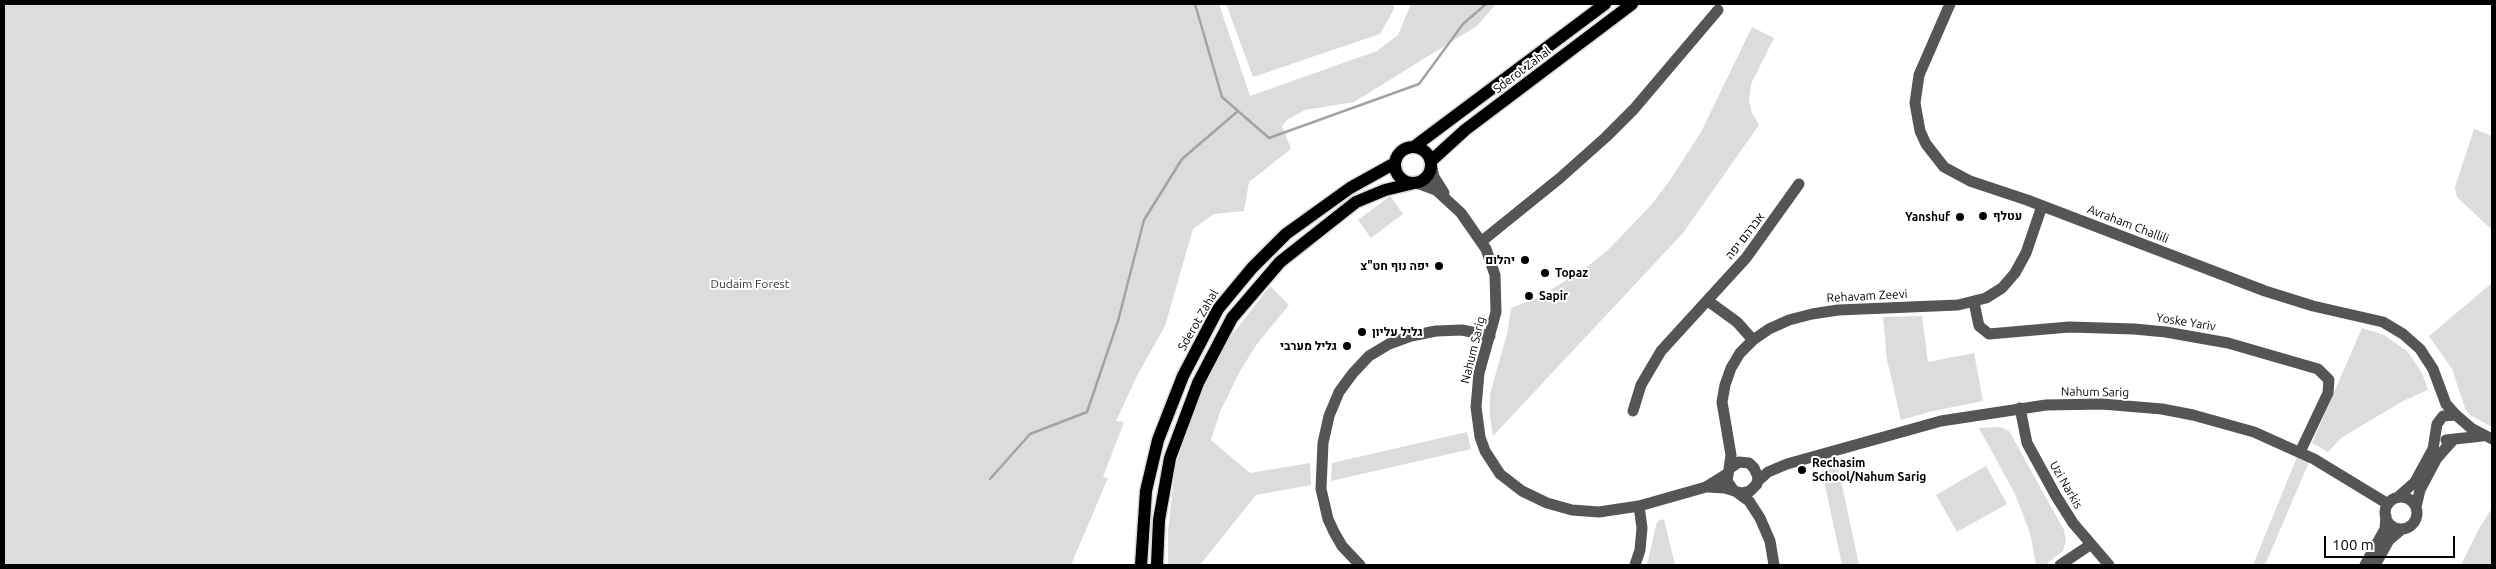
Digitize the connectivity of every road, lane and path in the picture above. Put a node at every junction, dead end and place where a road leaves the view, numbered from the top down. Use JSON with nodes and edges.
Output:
{"nodes":[{"id":1,"x":1605,"y":4,"type":"edge"},
{"id":2,"x":1632,"y":4,"type":"edge"},
{"id":3,"x":1950,"y":4,"type":"edge"},
{"id":4,"x":1718,"y":10,"type":"dead end"},
{"id":5,"x":1415,"y":146,"type":"junction"},
{"id":6,"x":1431,"y":162,"type":"junction"},
{"id":7,"x":1395,"y":163,"type":"junction"},
{"id":8,"x":1416,"y":183,"type":"junction"},
{"id":9,"x":1799,"y":184,"type":"dead end"},
{"id":10,"x":1451,"y":202,"type":"junction"},
{"id":11,"x":2042,"y":206,"type":"junction"},
{"id":12,"x":1482,"y":241,"type":"junction"},
{"id":13,"x":1708,"y":300,"type":"junction"},
{"id":14,"x":1974,"y":302,"type":"junction"},
{"id":15,"x":1490,"y":336,"type":"junction"},
{"id":16,"x":1753,"y":340,"type":"junction"},
{"id":17,"x":2442,"y":394,"type":"junction"},
{"id":18,"x":2020,"y":408,"type":"junction"},
{"id":19,"x":1633,"y":411,"type":"dead end"},
{"id":20,"x":2458,"y":417,"type":"junction"},
{"id":21,"x":2438,"y":425,"type":"junction"},
{"id":22,"x":2489,"y":438,"type":"edge"},
{"id":23,"x":2455,"y":439,"type":"junction"},
{"id":24,"x":1730,"y":440,"type":"junction"},
{"id":25,"x":2300,"y":452,"type":"junction"},
{"id":26,"x":1749,"y":464,"type":"junction"},
{"id":27,"x":1787,"y":464,"type":"junction"},
{"id":28,"x":1728,"y":471,"type":"junction"},
{"id":29,"x":1757,"y":483,"type":"junction"},
{"id":30,"x":1706,"y":487,"type":"junction"},
{"id":31,"x":1736,"y":492,"type":"junction"},
{"id":32,"x":2398,"y":497,"type":"junction"},
{"id":33,"x":2388,"y":504,"type":"junction"},
{"id":34,"x":1639,"y":506,"type":"junction"},
{"id":35,"x":2416,"y":507,"type":"junction"},
{"id":36,"x":2386,"y":516,"type":"junction"},
{"id":37,"x":1760,"y":518,"type":"junction"},
{"id":38,"x":2402,"y":529,"type":"junction"},
{"id":39,"x":2090,"y":545,"type":"junction"},
{"id":40,"x":1141,"y":565,"type":"edge"},
{"id":41,"x":1158,"y":565,"type":"edge"},
{"id":42,"x":1360,"y":565,"type":"edge"},
{"id":43,"x":1635,"y":565,"type":"edge"},
{"id":44,"x":1774,"y":565,"type":"edge"},
{"id":45,"x":2060,"y":565,"type":"edge"},
{"id":46,"x":2109,"y":565,"type":"edge"},
{"id":47,"x":2365,"y":565,"type":"edge"},
{"id":48,"x":2375,"y":565,"type":"edge"}],
"edges":[{"from":1,"to":5,"type":"main road","name":"Sderot Zahal"},
{"from":2,"to":6,"type":"main road","name":"Sderot Zahal"},
{"from":3,"to":11,"type":"street","name":"Avraham Challili"},
{"from":4,"to":12,"type":"street"},
{"from":5,"to":6,"type":"main road"},
{"from":5,"to":7,"type":"main road"},
{"from":6,"to":8,"type":"main road"},
{"from":6,"to":10,"type":"street","name":"Nahum Sarig"},
{"from":7,"to":8,"type":"main road"},
{"from":7,"to":40,"type":"main road","name":"Sderot Zahal"},
{"from":8,"to":10,"type":"street","name":"Nahum Sarig"},
{"from":8,"to":41,"type":"main road"},
{"from":9,"to":13,"type":"street","name":"אברהם יפה"},
{"from":10,"to":12,"type":"street","name":"Nahum Sarig"},
{"from":11,"to":14,"type":"street","name":"Rehavam Zeevi"},
{"from":11,"to":17,"type":"street","name":"Avraham Challili"},
{"from":12,"to":15,"type":"street","name":"Nahum Sarig"},
{"from":13,"to":16,"type":"street"},
{"from":13,"to":19,"type":"street","name":"אברהם יפה"},
{"from":14,"to":16,"type":"street","name":"Rehavam Zeevi"},
{"from":14,"to":25,"type":"street","name":"Yoske Yariv"},
{"from":15,"to":34,"type":"street","name":"Nahum Sarig"},
{"from":15,"to":42,"type":"street"},
{"from":16,"to":24,"type":"street","name":"Rehavam Zeevi"},
{"from":17,"to":20,"type":"street","name":"Avraham Challili"},
{"from":17,"to":21,"type":"street","name":"Avraham Challili"},
{"from":18,"to":25,"type":"street","name":"Nahum Sarig"},
{"from":18,"to":27,"type":"street","name":"Nahum Sarig"},
{"from":18,"to":39,"type":"street","name":"Uzi Narkis"},
{"from":20,"to":21,"type":"street"},
{"from":20,"to":22,"type":"street"},
{"from":20,"to":23,"type":"street"},
{"from":21,"to":23,"type":"street"},
{"from":21,"to":32,"type":"street","name":"Avraham Challili"},
{"from":22,"to":23,"type":"street"},
{"from":23,"to":35,"type":"street"},
{"from":24,"to":26,"type":"street","name":"Rehavam Zeevi"},
{"from":24,"to":28,"type":"street","name":"Rehavam Zeevi"},
{"from":25,"to":33,"type":"street","name":"Nahum Sarig"},
{"from":26,"to":27,"type":"street","name":"Nahum Sarig"},
{"from":26,"to":28,"type":"street"},
{"from":26,"to":29,"type":"street"},
{"from":27,"to":29,"type":"street","name":"Nahum Sarig"},
{"from":28,"to":30,"type":"street","name":"Nahum Sarig"},
{"from":28,"to":31,"type":"street"},
{"from":29,"to":31,"type":"street"},
{"from":29,"to":37,"type":"street"},
{"from":30,"to":31,"type":"street","name":"Nahum Sarig"},
{"from":30,"to":34,"type":"street","name":"Nahum Sarig"},
{"from":31,"to":37,"type":"street"},
{"from":32,"to":33,"type":"street"},
{"from":32,"to":35,"type":"street"},
{"from":33,"to":36,"type":"street"},
{"from":34,"to":43,"type":"street"},
{"from":35,"to":38,"type":"street"},
{"from":36,"to":38,"type":"street"},
{"from":36,"to":47,"type":"street"},
{"from":37,"to":44,"type":"street"},
{"from":38,"to":48,"type":"street"},
{"from":39,"to":45,"type":"street"},
{"from":39,"to":46,"type":"street","name":"Uzi Narkis"}]}
